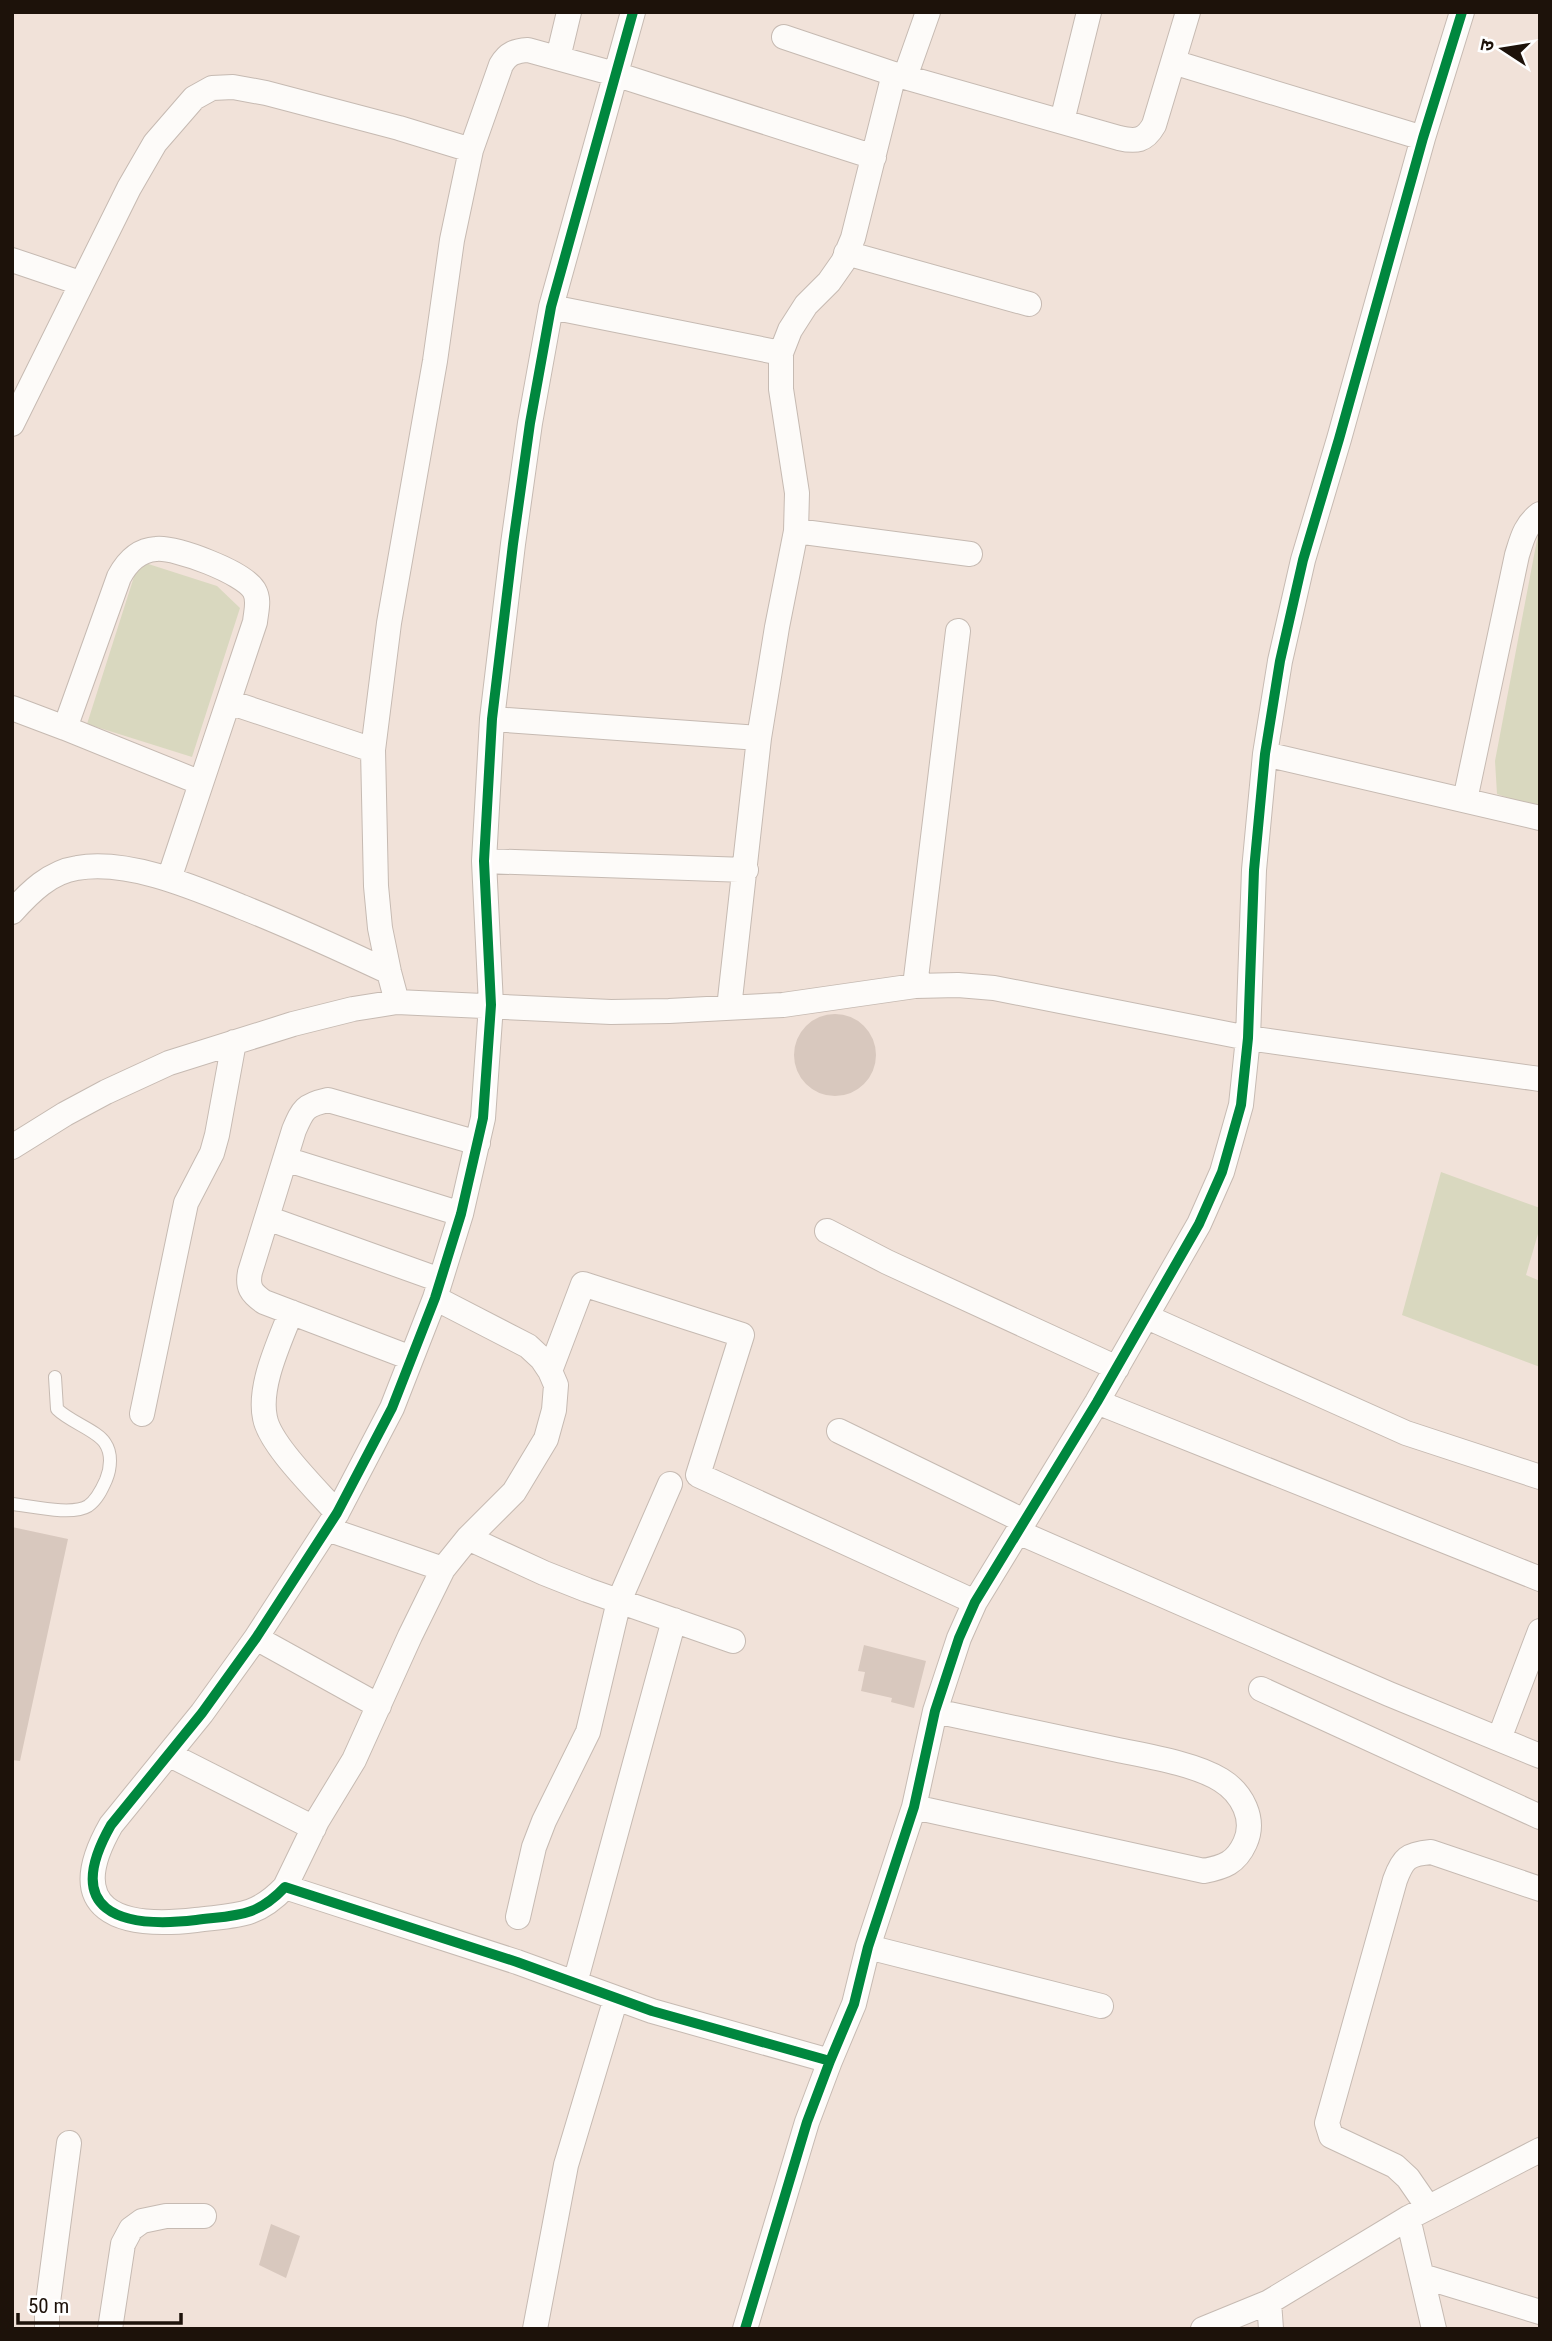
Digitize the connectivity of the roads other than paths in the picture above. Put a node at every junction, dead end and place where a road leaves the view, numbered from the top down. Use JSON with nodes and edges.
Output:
{"nodes":[{"id":1,"x":569,"y":12,"type":"edge"},
{"id":2,"x":633,"y":12,"type":"edge"},
{"id":3,"x":928,"y":12,"type":"edge"},
{"id":4,"x":1089,"y":12,"type":"edge"},
{"id":5,"x":1188,"y":12,"type":"edge"},
{"id":6,"x":1462,"y":12,"type":"edge"},
{"id":7,"x":784,"y":37,"type":"dead end"},
{"id":8,"x":558,"y":58,"type":"junction"},
{"id":9,"x":1173,"y":62,"type":"junction"},
{"id":10,"x":615,"y":74,"type":"junction"},
{"id":11,"x":900,"y":75,"type":"junction"},
{"id":12,"x":1062,"y":121,"type":"junction"},
{"id":13,"x":1423,"y":138,"type":"junction"},
{"id":14,"x":471,"y":150,"type":"junction"},
{"id":15,"x":874,"y":157,"type":"junction"},
{"id":16,"x":846,"y":253,"type":"junction"},
{"id":17,"x":12,"y":260,"type":"edge"},
{"id":18,"x":80,"y":283,"type":"junction"},
{"id":19,"x":1029,"y":304,"type":"dead end"},
{"id":20,"x":551,"y":307,"type":"junction"},
{"id":21,"x":781,"y":353,"type":"junction"},
{"id":22,"x":12,"y":424,"type":"edge"},
{"id":23,"x":1540,"y":514,"type":"edge"},
{"id":24,"x":796,"y":531,"type":"junction"},
{"id":25,"x":971,"y":554,"type":"dead end"},
{"id":26,"x":958,"y":631,"type":"dead end"},
{"id":27,"x":229,"y":702,"type":"junction"},
{"id":28,"x":12,"y":708,"type":"edge"},
{"id":29,"x":492,"y":719,"type":"junction"},
{"id":30,"x":65,"y":728,"type":"junction"},
{"id":31,"x":759,"y":738,"type":"junction"},
{"id":32,"x":373,"y":750,"type":"junction"},
{"id":33,"x":1265,"y":754,"type":"junction"},
{"id":34,"x":201,"y":783,"type":"junction"},
{"id":35,"x":1465,"y":800,"type":"junction"},
{"id":36,"x":1540,"y":818,"type":"edge"},
{"id":37,"x":484,"y":861,"type":"junction"},
{"id":38,"x":746,"y":870,"type":"junction"},
{"id":39,"x":169,"y":878,"type":"junction"},
{"id":40,"x":14,"y":909,"type":"edge"},
{"id":41,"x":389,"y":972,"type":"junction"},
{"id":42,"x":915,"y":986,"type":"junction"},
{"id":43,"x":397,"y":1002,"type":"junction"},
{"id":44,"x":491,"y":1005,"type":"junction"},
{"id":45,"x":729,"y":1008,"type":"junction"},
{"id":46,"x":1248,"y":1038,"type":"junction"},
{"id":47,"x":234,"y":1042,"type":"junction"},
{"id":48,"x":1540,"y":1080,"type":"edge"},
{"id":49,"x":478,"y":1143,"type":"junction"},
{"id":50,"x":12,"y":1147,"type":"edge"},
{"id":51,"x":285,"y":1159,"type":"junction"},
{"id":52,"x":461,"y":1214,"type":"junction"},
{"id":53,"x":267,"y":1218,"type":"junction"},
{"id":54,"x":827,"y":1231,"type":"dead end"},
{"id":55,"x":438,"y":1289,"type":"junction"},
{"id":56,"x":291,"y":1312,"type":"junction"},
{"id":57,"x":1147,"y":1317,"type":"junction"},
{"id":58,"x":411,"y":1358,"type":"junction"},
{"id":59,"x":1117,"y":1368,"type":"junction"},
{"id":60,"x":550,"y":1371,"type":"junction"},
{"id":61,"x":55,"y":1377,"type":"dead end"},
{"id":62,"x":1097,"y":1402,"type":"junction"},
{"id":63,"x":142,"y":1414,"type":"dead end"},
{"id":64,"x":839,"y":1431,"type":"dead end"},
{"id":65,"x":1540,"y":1477,"type":"edge"},
{"id":66,"x":670,"y":1484,"type":"dead end"},
{"id":67,"x":12,"y":1504,"type":"edge"},
{"id":68,"x":332,"y":1521,"type":"junction"},
{"id":69,"x":1021,"y":1526,"type":"junction"},
{"id":70,"x":468,"y":1538,"type":"junction"},
{"id":71,"x":443,"y":1569,"type":"junction"},
{"id":72,"x":1540,"y":1579,"type":"edge"},
{"id":73,"x":619,"y":1601,"type":"junction"},
{"id":74,"x":975,"y":1602,"type":"junction"},
{"id":75,"x":674,"y":1620,"type":"junction"},
{"id":76,"x":1540,"y":1631,"type":"edge"},
{"id":77,"x":256,"y":1638,"type":"junction"},
{"id":78,"x":733,"y":1641,"type":"dead end"},
{"id":79,"x":1261,"y":1689,"type":"dead end"},
{"id":80,"x":379,"y":1706,"type":"junction"},
{"id":81,"x":935,"y":1711,"type":"junction"},
{"id":82,"x":1499,"y":1739,"type":"junction"},
{"id":83,"x":170,"y":1755,"type":"junction"},
{"id":84,"x":1540,"y":1756,"type":"edge"},
{"id":85,"x":914,"y":1807,"type":"junction"},
{"id":86,"x":1540,"y":1817,"type":"edge"},
{"id":87,"x":314,"y":1828,"type":"junction"},
{"id":88,"x":285,"y":1887,"type":"junction"},
{"id":89,"x":1540,"y":1889,"type":"edge"},
{"id":90,"x":518,"y":1916,"type":"dead end"},
{"id":91,"x":868,"y":1947,"type":"junction"},
{"id":92,"x":575,"y":1983,"type":"junction"},
{"id":93,"x":616,"y":1998,"type":"junction"},
{"id":94,"x":1101,"y":2006,"type":"dead end"},
{"id":95,"x":830,"y":2060,"type":"junction"},
{"id":96,"x":69,"y":2143,"type":"dead end"},
{"id":97,"x":1540,"y":2150,"type":"edge"},
{"id":98,"x":1418,"y":2213,"type":"junction"},
{"id":99,"x":204,"y":2216,"type":"dead end"},
{"id":100,"x":1422,"y":2276,"type":"junction"},
{"id":101,"x":1269,"y":2302,"type":"junction"},
{"id":102,"x":1540,"y":2312,"type":"edge"},
{"id":103,"x":47,"y":2329,"type":"edge"},
{"id":104,"x":110,"y":2329,"type":"edge"},
{"id":105,"x":535,"y":2329,"type":"edge"},
{"id":106,"x":746,"y":2329,"type":"edge"},
{"id":107,"x":1203,"y":2329,"type":"edge"},
{"id":108,"x":1271,"y":2329,"type":"edge"},
{"id":109,"x":1434,"y":2329,"type":"edge"}],
"edges":[{"from":1,"to":8,"type":"street"},
{"from":2,"to":10,"type":"street"},
{"from":3,"to":11,"type":"street"},
{"from":4,"to":12,"type":"street"},
{"from":5,"to":9,"type":"street"},
{"from":6,"to":13,"type":"street"},
{"from":7,"to":11,"type":"street"},
{"from":8,"to":10,"type":"street"},
{"from":8,"to":14,"type":"street"},
{"from":9,"to":12,"type":"street"},
{"from":9,"to":13,"type":"street"},
{"from":10,"to":15,"type":"street"},
{"from":10,"to":20,"type":"street"},
{"from":11,"to":12,"type":"street"},
{"from":11,"to":15,"type":"street"},
{"from":13,"to":33,"type":"street"},
{"from":14,"to":18,"type":"street"},
{"from":14,"to":32,"type":"street"},
{"from":15,"to":16,"type":"street"},
{"from":16,"to":19,"type":"street"},
{"from":16,"to":21,"type":"street"},
{"from":17,"to":18,"type":"street"},
{"from":18,"to":22,"type":"street"},
{"from":20,"to":21,"type":"street"},
{"from":20,"to":29,"type":"street"},
{"from":21,"to":24,"type":"street"},
{"from":23,"to":35,"type":"street"},
{"from":24,"to":25,"type":"street"},
{"from":24,"to":31,"type":"street"},
{"from":26,"to":42,"type":"street"},
{"from":27,"to":30,"type":"street"},
{"from":27,"to":32,"type":"street"},
{"from":27,"to":34,"type":"street"},
{"from":28,"to":30,"type":"street"},
{"from":29,"to":31,"type":"street"},
{"from":29,"to":37,"type":"street"},
{"from":30,"to":34,"type":"street"},
{"from":31,"to":38,"type":"street"},
{"from":32,"to":41,"type":"street"},
{"from":33,"to":35,"type":"street"},
{"from":33,"to":46,"type":"street"},
{"from":34,"to":39,"type":"street"},
{"from":35,"to":36,"type":"street"},
{"from":37,"to":38,"type":"street"},
{"from":37,"to":44,"type":"street"},
{"from":38,"to":45,"type":"street"},
{"from":39,"to":40,"type":"street"},
{"from":39,"to":41,"type":"street"},
{"from":41,"to":43,"type":"street"},
{"from":42,"to":45,"type":"street"},
{"from":42,"to":46,"type":"street"},
{"from":43,"to":44,"type":"street"},
{"from":43,"to":47,"type":"street"},
{"from":44,"to":45,"type":"street"},
{"from":44,"to":49,"type":"street"},
{"from":46,"to":48,"type":"street"},
{"from":46,"to":57,"type":"street"},
{"from":47,"to":50,"type":"street"},
{"from":47,"to":63,"type":"street"},
{"from":49,"to":51,"type":"street"},
{"from":49,"to":52,"type":"street"},
{"from":51,"to":52,"type":"street"},
{"from":51,"to":53,"type":"street"},
{"from":52,"to":55,"type":"street"},
{"from":53,"to":55,"type":"street"},
{"from":53,"to":56,"type":"street"},
{"from":54,"to":59,"type":"street"},
{"from":55,"to":58,"type":"street"},
{"from":55,"to":60,"type":"street"},
{"from":56,"to":58,"type":"street"},
{"from":56,"to":68,"type":"street"},
{"from":57,"to":59,"type":"street"},
{"from":57,"to":65,"type":"street"},
{"from":58,"to":68,"type":"street"},
{"from":59,"to":62,"type":"street"},
{"from":60,"to":70,"type":"street"},
{"from":60,"to":74,"type":"street"},
{"from":61,"to":67,"type":"lane"},
{"from":62,"to":69,"type":"street"},
{"from":62,"to":72,"type":"street"},
{"from":64,"to":69,"type":"street"},
{"from":66,"to":73,"type":"street"},
{"from":68,"to":71,"type":"street"},
{"from":68,"to":77,"type":"street"},
{"from":69,"to":74,"type":"street"},
{"from":69,"to":82,"type":"street"},
{"from":70,"to":71,"type":"street"},
{"from":70,"to":73,"type":"street"},
{"from":71,"to":80,"type":"street"},
{"from":73,"to":75,"type":"street"},
{"from":73,"to":90,"type":"street"},
{"from":74,"to":81,"type":"street"},
{"from":75,"to":78,"type":"street"},
{"from":75,"to":92,"type":"street"},
{"from":76,"to":82,"type":"street"},
{"from":77,"to":80,"type":"street"},
{"from":77,"to":83,"type":"street"},
{"from":79,"to":86,"type":"street"},
{"from":80,"to":87,"type":"street"},
{"from":81,"to":85,"type":"street"},
{"from":81,"to":85,"type":"street"},
{"from":82,"to":84,"type":"street"},
{"from":83,"to":87,"type":"street"},
{"from":83,"to":88,"type":"street"},
{"from":85,"to":91,"type":"street"},
{"from":87,"to":88,"type":"street"},
{"from":88,"to":92,"type":"street"},
{"from":89,"to":98,"type":"street"},
{"from":91,"to":94,"type":"street"},
{"from":91,"to":95,"type":"street"},
{"from":92,"to":93,"type":"street"},
{"from":93,"to":95,"type":"street"},
{"from":93,"to":105,"type":"street"},
{"from":95,"to":106,"type":"street"},
{"from":96,"to":103,"type":"street"},
{"from":97,"to":98,"type":"street"},
{"from":98,"to":100,"type":"street"},
{"from":98,"to":101,"type":"street"},
{"from":99,"to":104,"type":"street"},
{"from":100,"to":102,"type":"street"},
{"from":100,"to":109,"type":"street"},
{"from":101,"to":107,"type":"street"},
{"from":101,"to":108,"type":"street"}]}
